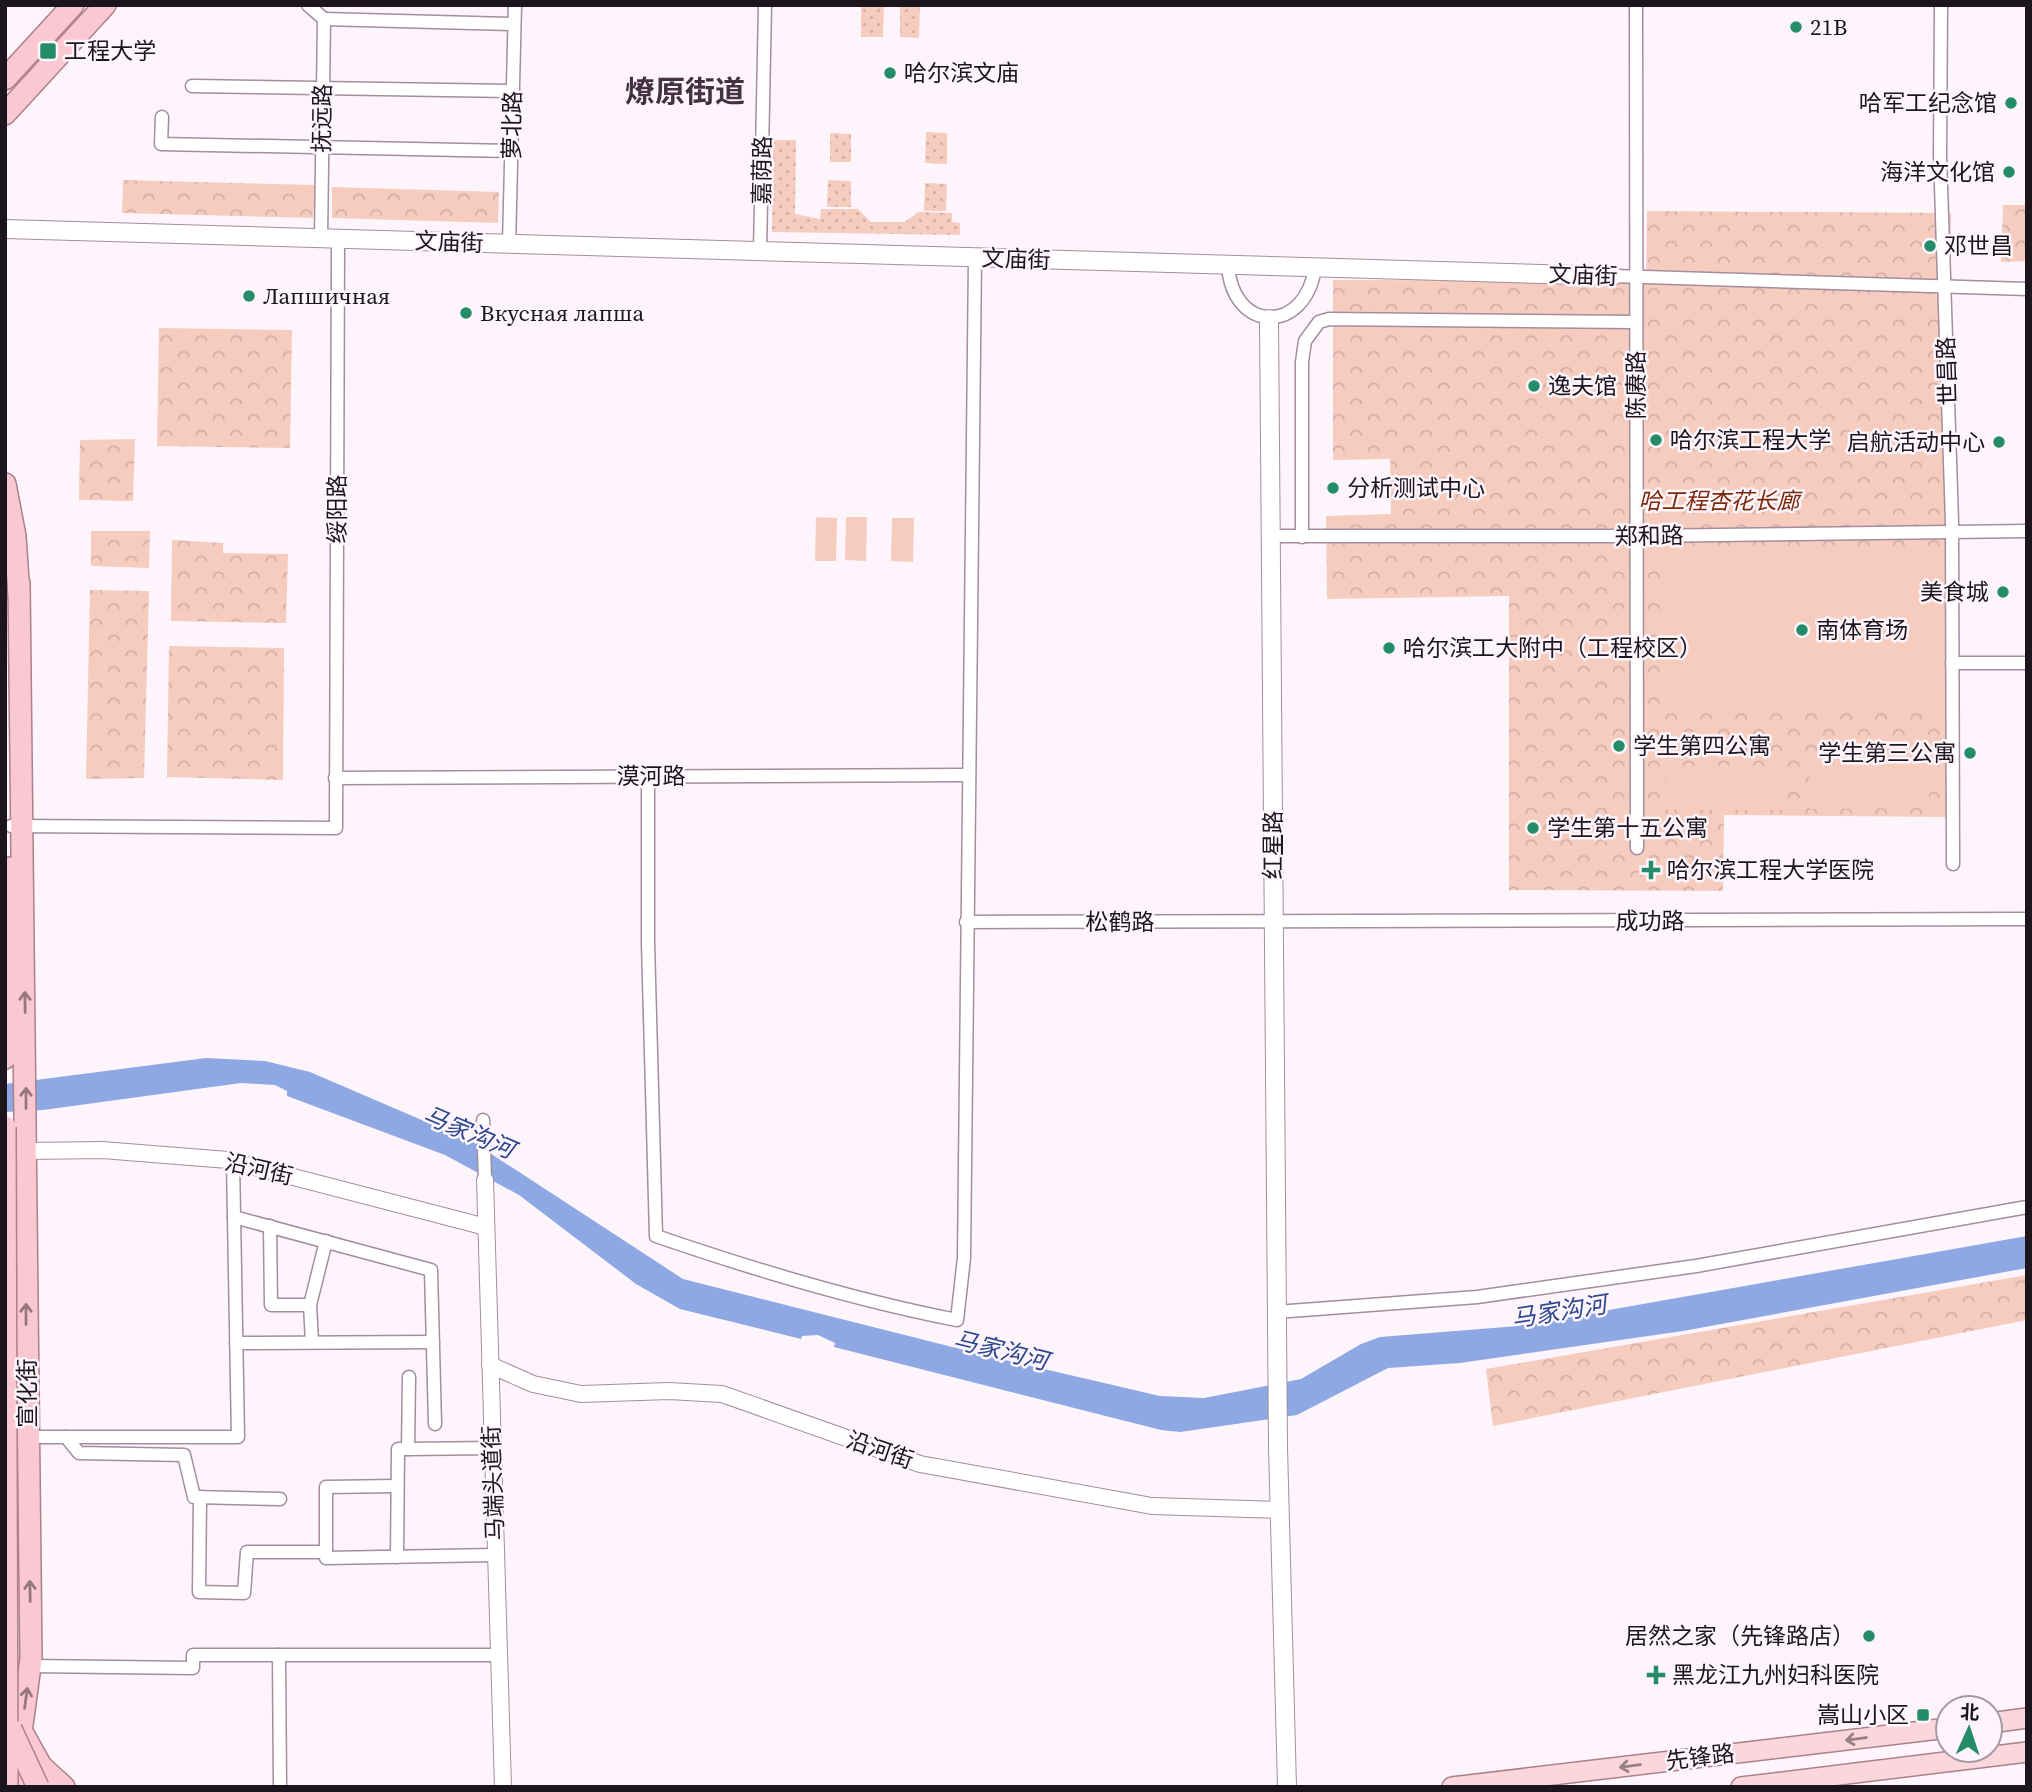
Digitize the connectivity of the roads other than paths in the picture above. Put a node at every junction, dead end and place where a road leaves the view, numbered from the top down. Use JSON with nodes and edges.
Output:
{"nodes":[{"id":1,"x":73,"y":5,"type":"edge"},
{"id":2,"x":105,"y":5,"type":"edge"},
{"id":3,"x":308,"y":5,"type":"edge"},
{"id":4,"x":514,"y":5,"type":"edge"},
{"id":5,"x":765,"y":5,"type":"edge"},
{"id":6,"x":1636,"y":5,"type":"edge"},
{"id":7,"x":1941,"y":5,"type":"edge"},
{"id":8,"x":324,"y":19,"type":"junction"},
{"id":9,"x":514,"y":24,"type":"junction"},
{"id":10,"x":5,"y":79,"type":"edge"},
{"id":11,"x":192,"y":86,"type":"dead end"},
{"id":12,"x":323,"y":88,"type":"junction"},
{"id":13,"x":512,"y":91,"type":"junction"},
{"id":14,"x":5,"y":114,"type":"edge"},
{"id":15,"x":162,"y":117,"type":"dead end"},
{"id":16,"x":322,"y":147,"type":"junction"},
{"id":17,"x":511,"y":151,"type":"junction"},
{"id":18,"x":5,"y":229,"type":"edge"},
{"id":19,"x":330,"y":239,"type":"junction"},
{"id":20,"x":509,"y":244,"type":"junction"},
{"id":21,"x":760,"y":251,"type":"junction"},
{"id":22,"x":975,"y":258,"type":"junction"},
{"id":23,"x":1228,"y":265,"type":"junction"},
{"id":24,"x":1315,"y":268,"type":"junction"},
{"id":25,"x":1613,"y":276,"type":"joint"},
{"id":26,"x":1636,"y":277,"type":"junction"},
{"id":27,"x":1945,"y":286,"type":"junction"},
{"id":28,"x":2027,"y":289,"type":"edge"},
{"id":29,"x":1269,"y":319,"type":"junction"},
{"id":30,"x":1636,"y":323,"type":"junction"},
{"id":31,"x":5,"y":484,"type":"edge"},
{"id":32,"x":1952,"y":531,"type":"junction"},
{"id":33,"x":2027,"y":531,"type":"edge"},
{"id":34,"x":1636,"y":536,"type":"junction"},
{"id":35,"x":1271,"y":537,"type":"junction"},
{"id":36,"x":1303,"y":537,"type":"junction"},
{"id":37,"x":19,"y":583,"type":"junction"},
{"id":38,"x":5,"y":605,"type":"edge"},
{"id":39,"x":1952,"y":663,"type":"junction"},
{"id":40,"x":2027,"y":663,"type":"edge"},
{"id":41,"x":967,"y":775,"type":"junction"},
{"id":42,"x":648,"y":776,"type":"junction"},
{"id":43,"x":335,"y":778,"type":"junction"},
{"id":44,"x":10,"y":786,"type":"junction"},
{"id":45,"x":17,"y":826,"type":"junction"},
{"id":46,"x":1637,"y":848,"type":"dead end"},
{"id":47,"x":1953,"y":864,"type":"dead end"},
{"id":48,"x":2027,"y":919,"type":"edge"},
{"id":49,"x":966,"y":922,"type":"junction"},
{"id":50,"x":1273,"y":923,"type":"junction"},
{"id":51,"x":5,"y":1058,"type":"edge"},
{"id":52,"x":483,"y":1120,"type":"dead end"},
{"id":53,"x":16,"y":1127,"type":"edge"},
{"id":54,"x":26,"y":1151,"type":"junction"},
{"id":55,"x":233,"y":1161,"type":"junction"},
{"id":56,"x":485,"y":1180,"type":"joint"},
{"id":57,"x":2027,"y":1207,"type":"edge"},
{"id":58,"x":234,"y":1217,"type":"junction"},
{"id":59,"x":270,"y":1227,"type":"junction"},
{"id":60,"x":486,"y":1227,"type":"junction"},
{"id":61,"x":326,"y":1241,"type":"junction"},
{"id":62,"x":310,"y":1305,"type":"junction"},
{"id":63,"x":1276,"y":1312,"type":"junction"},
{"id":64,"x":312,"y":1342,"type":"junction"},
{"id":65,"x":433,"y":1342,"type":"junction"},
{"id":66,"x":236,"y":1343,"type":"junction"},
{"id":67,"x":490,"y":1365,"type":"junction"},
{"id":68,"x":409,"y":1377,"type":"dead end"},
{"id":69,"x":435,"y":1424,"type":"dead end"},
{"id":70,"x":27,"y":1437,"type":"junction"},
{"id":71,"x":66,"y":1437,"type":"junction"},
{"id":72,"x":492,"y":1448,"type":"junction"},
{"id":73,"x":408,"y":1449,"type":"junction"},
{"id":74,"x":397,"y":1486,"type":"junction"},
{"id":75,"x":200,"y":1497,"type":"junction"},
{"id":76,"x":280,"y":1499,"type":"dead end"},
{"id":77,"x":1279,"y":1510,"type":"junction"},
{"id":78,"x":326,"y":1552,"type":"junction"},
{"id":79,"x":495,"y":1555,"type":"junction"},
{"id":80,"x":397,"y":1557,"type":"junction"},
{"id":81,"x":279,"y":1655,"type":"junction"},
{"id":82,"x":497,"y":1655,"type":"junction"},
{"id":83,"x":31,"y":1663,"type":"junction"},
{"id":84,"x":5,"y":1710,"type":"edge"},
{"id":85,"x":2027,"y":1718,"type":"edge"},
{"id":86,"x":2004,"y":1721,"type":"edge"},
{"id":87,"x":1934,"y":1730,"type":"edge"},
{"id":88,"x":21,"y":1732,"type":"junction"},
{"id":89,"x":2027,"y":1752,"type":"edge"},
{"id":90,"x":7,"y":1787,"type":"edge"},
{"id":91,"x":23,"y":1787,"type":"edge"},
{"id":92,"x":38,"y":1787,"type":"edge"},
{"id":93,"x":64,"y":1787,"type":"edge"},
{"id":94,"x":280,"y":1787,"type":"edge"},
{"id":95,"x":503,"y":1787,"type":"edge"},
{"id":96,"x":1287,"y":1787,"type":"edge"},
{"id":97,"x":1452,"y":1787,"type":"edge"},
{"id":98,"x":1741,"y":1787,"type":"edge"}],
"edges":[{"from":1,"to":10,"type":"highway"},
{"from":2,"to":14,"type":"highway"},
{"from":3,"to":8,"type":"street"},
{"from":4,"to":9,"type":"street","name":"萝北路"},
{"from":5,"to":21,"type":"street","name":"嘉荫路"},
{"from":6,"to":26,"type":"street","name":"陈赓路"},
{"from":7,"to":27,"type":"street","name":"世昌路"},
{"from":8,"to":9,"type":"street"},
{"from":8,"to":12,"type":"street","name":"抚远路"},
{"from":9,"to":13,"type":"street","name":"萝北路"},
{"from":11,"to":12,"type":"street"},
{"from":12,"to":13,"type":"street"},
{"from":12,"to":16,"type":"street","name":"抚远路"},
{"from":13,"to":17,"type":"street","name":"萝北路"},
{"from":15,"to":16,"type":"street"},
{"from":16,"to":17,"type":"street"},
{"from":16,"to":19,"type":"street","name":"抚远路"},
{"from":17,"to":20,"type":"street","name":"萝北路"},
{"from":18,"to":19,"type":"main road","name":"文庙街"},
{"from":19,"to":20,"type":"main road","name":"文庙街"},
{"from":19,"to":43,"type":"street","name":"绥阳路"},
{"from":20,"to":21,"type":"main road","name":"文庙街"},
{"from":21,"to":22,"type":"main road","name":"文庙街"},
{"from":22,"to":23,"type":"main road","name":"文庙街"},
{"from":22,"to":41,"type":"street"},
{"from":23,"to":24,"type":"main road","name":"文庙街"},
{"from":23,"to":29,"type":"street"},
{"from":24,"to":25,"type":"main road","name":"文庙街"},
{"from":24,"to":29,"type":"street"},
{"from":25,"to":26,"type":"street","name":"文庙街"},
{"from":26,"to":27,"type":"street","name":"文庙街"},
{"from":26,"to":30,"type":"street","name":"陈赓路"},
{"from":27,"to":28,"type":"street","name":"文庙街"},
{"from":27,"to":32,"type":"street","name":"世昌路"},
{"from":29,"to":35,"type":"main road","name":"红星路"},
{"from":30,"to":34,"type":"street","name":"陈赓路"},
{"from":30,"to":36,"type":"street"},
{"from":31,"to":37,"type":"highway"},
{"from":32,"to":33,"type":"street","name":"郑和路"},
{"from":32,"to":34,"type":"street","name":"郑和路"},
{"from":32,"to":39,"type":"street","name":"世昌路"},
{"from":34,"to":36,"type":"street","name":"郑和路"},
{"from":34,"to":46,"type":"street","name":"陈赓路"},
{"from":35,"to":36,"type":"street","name":"郑和路"},
{"from":35,"to":50,"type":"main road","name":"红星路"},
{"from":37,"to":44,"type":"highway"},
{"from":37,"to":45,"type":"highway"},
{"from":38,"to":44,"type":"highway"},
{"from":39,"to":40,"type":"street"},
{"from":39,"to":47,"type":"street","name":"世昌路"},
{"from":41,"to":42,"type":"street","name":"漠河路"},
{"from":41,"to":49,"type":"street"},
{"from":42,"to":43,"type":"street","name":"漠河路"},
{"from":42,"to":49,"type":"street"},
{"from":43,"to":45,"type":"street","name":"绥阳路"},
{"from":44,"to":45,"type":"highway"},
{"from":45,"to":51,"type":"highway"},
{"from":53,"to":45,"type":"highway","one_way":true},
{"from":48,"to":50,"type":"street","name":"成功路"},
{"from":49,"to":50,"type":"street","name":"松鹤路"},
{"from":50,"to":63,"type":"main road","name":"红星路"},
{"from":52,"to":56,"type":"street"},
{"from":53,"to":54,"type":"highway","name":"宣化街"},
{"from":53,"to":90,"type":"highway","bridge":true},
{"from":54,"to":55,"type":"street","name":"沿河街"},
{"from":70,"to":54,"type":"highway","name":"宣化街","one_way":true},
{"from":55,"to":58,"type":"street"},
{"from":55,"to":60,"type":"street","name":"沿河街"},
{"from":56,"to":60,"type":"street","name":"马端头道街"},
{"from":57,"to":63,"type":"street"},
{"from":58,"to":59,"type":"street"},
{"from":58,"to":66,"type":"street"},
{"from":59,"to":61,"type":"street"},
{"from":59,"to":62,"type":"street"},
{"from":60,"to":67,"type":"street","name":"马端头道街"},
{"from":61,"to":62,"type":"street"},
{"from":61,"to":65,"type":"street"},
{"from":62,"to":64,"type":"street"},
{"from":63,"to":77,"type":"main road","name":"红星路"},
{"from":64,"to":65,"type":"street"},
{"from":64,"to":66,"type":"street"},
{"from":65,"to":69,"type":"street"},
{"from":66,"to":71,"type":"street"},
{"from":67,"to":72,"type":"street","name":"马端头道街"},
{"from":67,"to":77,"type":"street","name":"沿河街"},
{"from":68,"to":73,"type":"street"},
{"from":70,"to":71,"type":"street"},
{"from":83,"to":70,"type":"highway","name":"宣化街","one_way":true},
{"from":71,"to":75,"type":"street"},
{"from":72,"to":73,"type":"street"},
{"from":72,"to":79,"type":"street","name":"马端头道街"},
{"from":73,"to":74,"type":"street"},
{"from":74,"to":78,"type":"street"},
{"from":74,"to":80,"type":"street"},
{"from":75,"to":76,"type":"street"},
{"from":75,"to":78,"type":"street"},
{"from":77,"to":96,"type":"main road","name":"红星路"},
{"from":78,"to":80,"type":"street"},
{"from":79,"to":80,"type":"street"},
{"from":79,"to":82,"type":"street","name":"马端头道街"},
{"from":81,"to":82,"type":"street"},
{"from":81,"to":83,"type":"street"},
{"from":81,"to":94,"type":"street"},
{"from":82,"to":95,"type":"street","name":"马端头道街"},
{"from":88,"to":83,"type":"highway","name":"宣化街","one_way":true},
{"from":84,"to":92,"type":"highway","bridge":true},
{"from":85,"to":86,"type":"main road"},
{"from":87,"to":97,"type":"main road","name":"先锋路","one_way":true},
{"from":88,"to":91,"type":"highway","name":"宣化街"},
{"from":88,"to":93,"type":"highway"},
{"from":89,"to":98,"type":"main road","name":"先锋路"}]}
